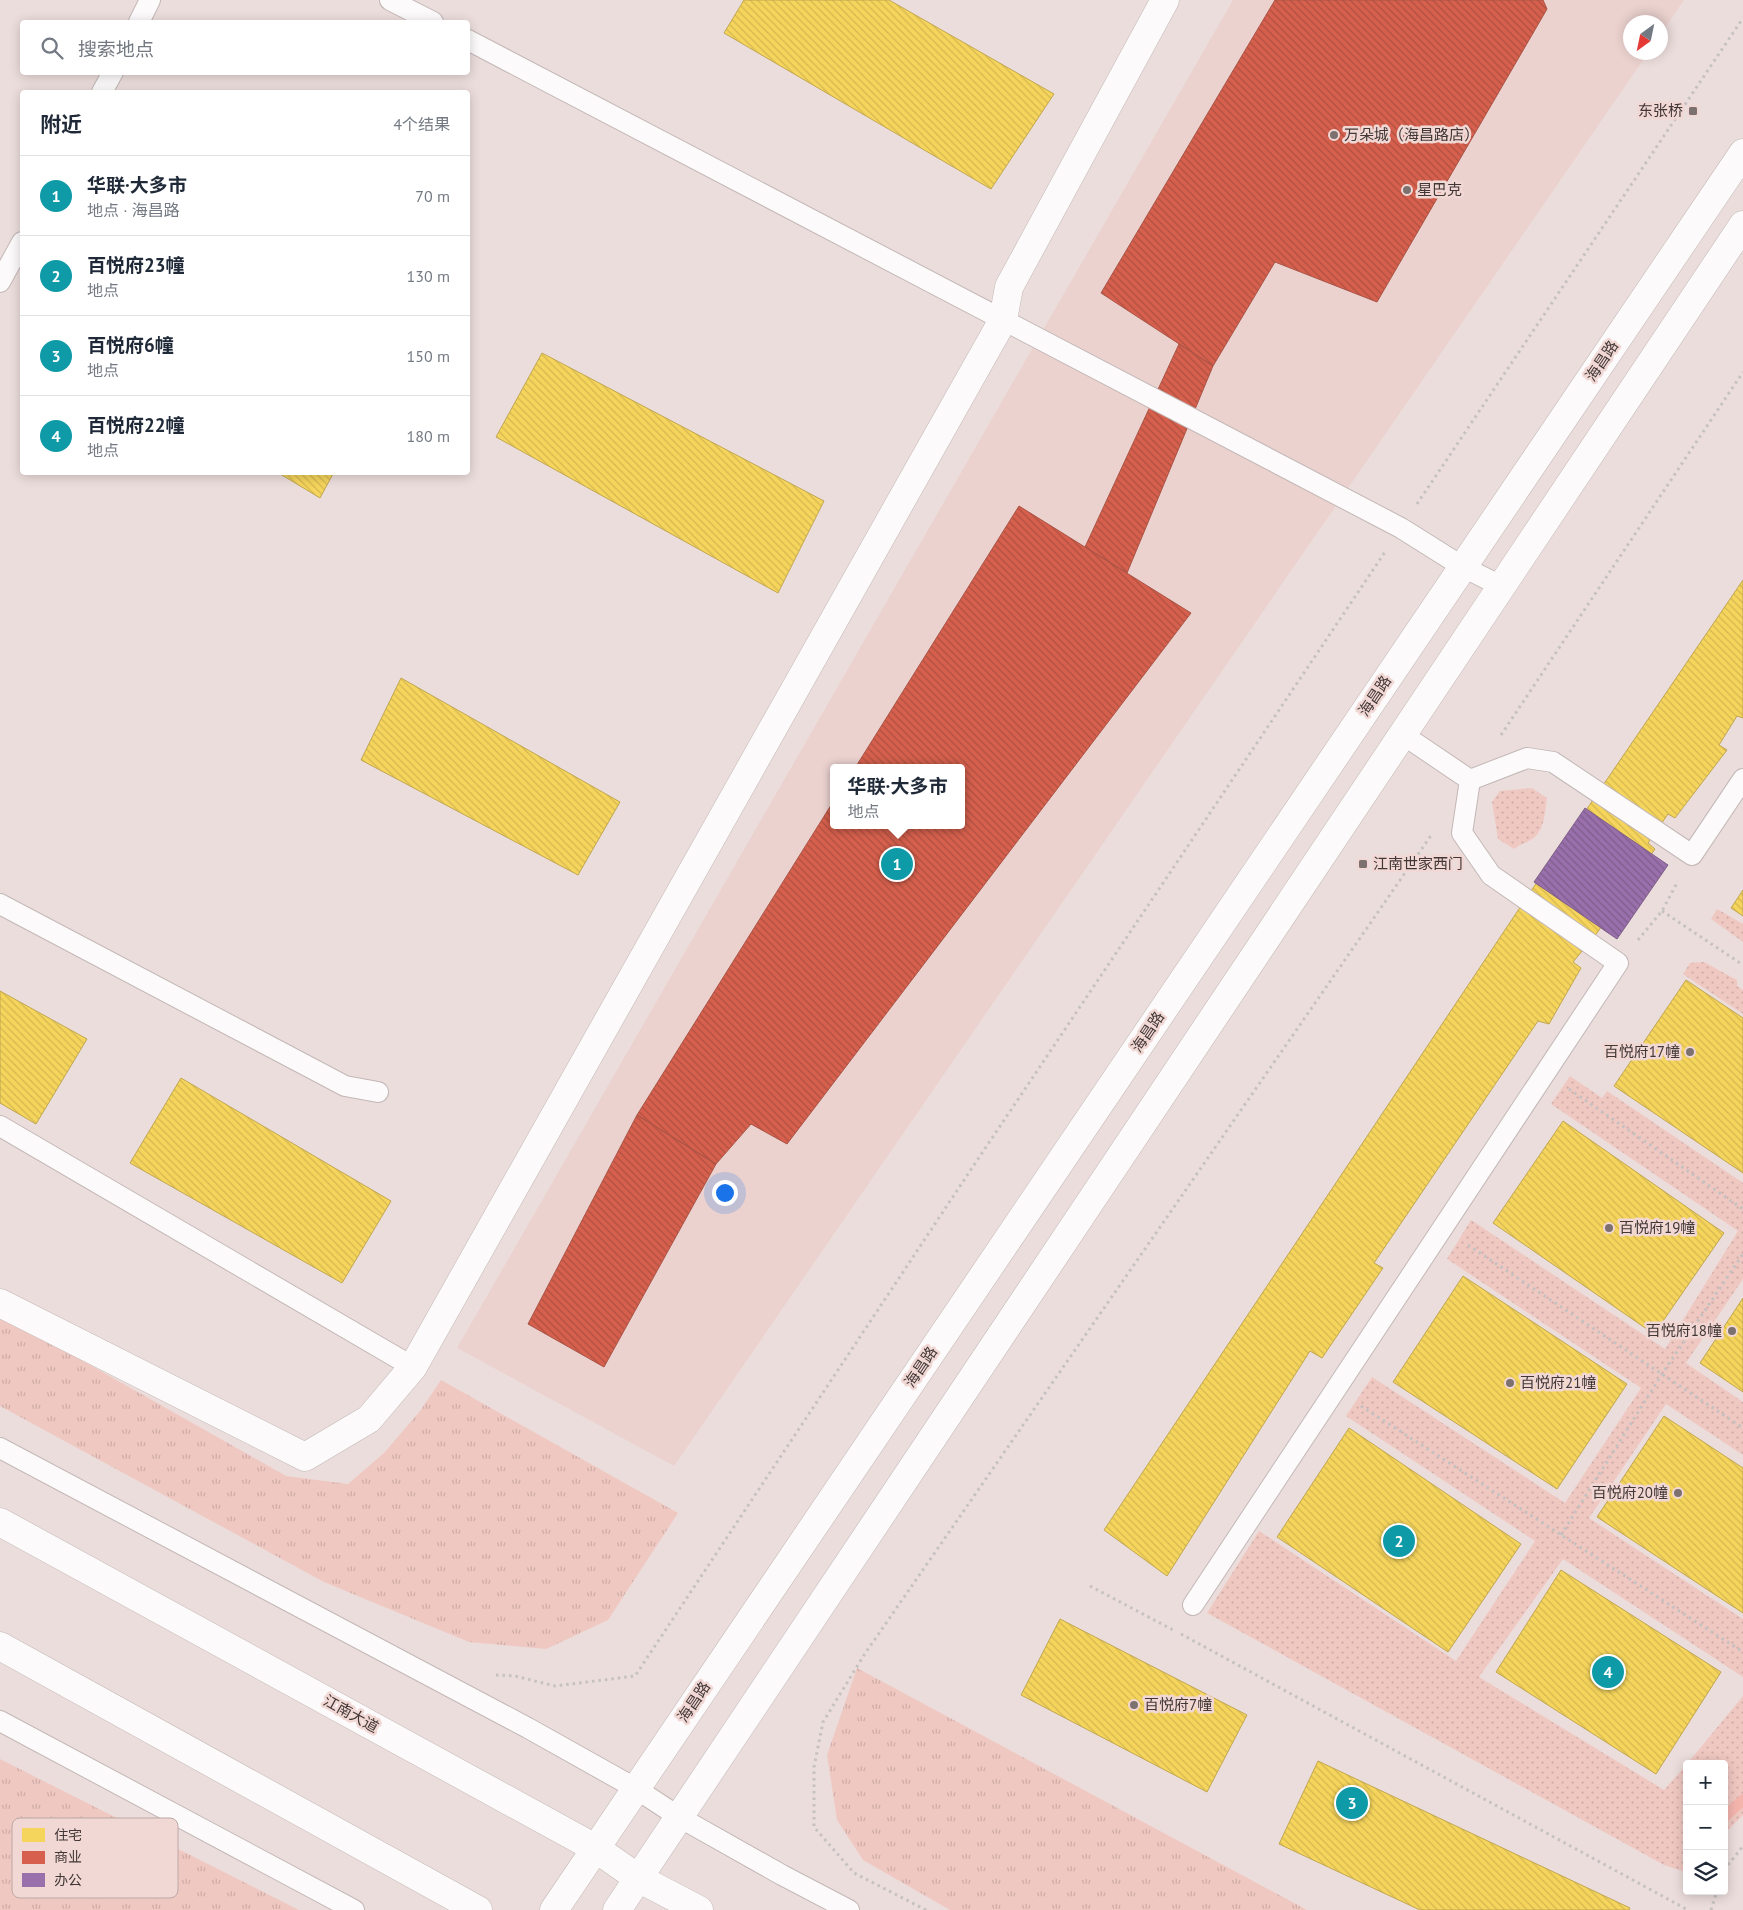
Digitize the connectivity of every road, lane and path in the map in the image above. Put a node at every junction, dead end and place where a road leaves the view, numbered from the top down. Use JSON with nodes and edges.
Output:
{"nodes":[{"id":1,"x":150,"y":0,"type":"edge"},
{"id":2,"x":390,"y":0,"type":"edge"},
{"id":3,"x":1165,"y":0,"type":"edge"},
{"id":4,"x":1743,"y":18,"type":"edge"},
{"id":5,"x":139,"y":20,"type":"edge"},
{"id":6,"x":429,"y":20,"type":"edge"},
{"id":7,"x":470,"y":41,"type":"edge"},
{"id":8,"x":111,"y":75,"type":"edge"},
{"id":9,"x":103,"y":90,"type":"edge"},
{"id":10,"x":1743,"y":154,"type":"edge"},
{"id":11,"x":1743,"y":225,"type":"edge"},
{"id":12,"x":20,"y":246,"type":"edge"},
{"id":13,"x":0,"y":282,"type":"edge"},
{"id":14,"x":1003,"y":320,"type":"junction"},
{"id":15,"x":1743,"y":372,"type":"edge"},
{"id":16,"x":1401,"y":528,"type":"junction"},
{"id":17,"x":1463,"y":567,"type":"junction"},
{"id":18,"x":1501,"y":586,"type":"junction"},
{"id":19,"x":1402,"y":734,"type":"junction"},
{"id":20,"x":1743,"y":779,"type":"edge"},
{"id":21,"x":1470,"y":780,"type":"junction"},
{"id":22,"x":1436,"y":828,"type":"dead end"},
{"id":23,"x":1692,"y":855,"type":"junction"},
{"id":24,"x":0,"y":904,"type":"edge"},
{"id":25,"x":1662,"y":911,"type":"junction"},
{"id":26,"x":1618,"y":963,"type":"junction"},
{"id":27,"x":1743,"y":965,"type":"edge"},
{"id":28,"x":1546,"y":1073,"type":"junction"},
{"id":29,"x":378,"y":1092,"type":"dead end"},
{"id":30,"x":0,"y":1126,"type":"edge"},
{"id":31,"x":1743,"y":1209,"type":"edge"},
{"id":32,"x":1442,"y":1228,"type":"junction"},
{"id":33,"x":1743,"y":1254,"type":"edge"},
{"id":34,"x":0,"y":1303,"type":"edge"},
{"id":35,"x":413,"y":1367,"type":"junction"},
{"id":36,"x":1662,"y":1374,"type":"junction"},
{"id":37,"x":1336,"y":1390,"type":"junction"},
{"id":38,"x":1743,"y":1428,"type":"edge"},
{"id":39,"x":0,"y":1448,"type":"edge"},
{"id":40,"x":0,"y":1522,"type":"edge"},
{"id":41,"x":1561,"y":1535,"type":"junction"},
{"id":42,"x":1090,"y":1586,"type":"dead end"},
{"id":43,"x":1193,"y":1605,"type":"joint"},
{"id":44,"x":1177,"y":1632,"type":"junction"},
{"id":45,"x":0,"y":1646,"type":"edge"},
{"id":46,"x":1743,"y":1652,"type":"edge"},
{"id":47,"x":555,"y":1686,"type":"dead end"},
{"id":48,"x":0,"y":1721,"type":"edge"},
{"id":49,"x":635,"y":1788,"type":"junction"},
{"id":50,"x":679,"y":1817,"type":"junction"},
{"id":51,"x":1743,"y":1846,"type":"edge"},
{"id":52,"x":595,"y":1848,"type":"junction"},
{"id":53,"x":1728,"y":1865,"type":"edge"},
{"id":54,"x":638,"y":1878,"type":"junction"},
{"id":55,"x":1716,"y":1895,"type":"edge"},
{"id":56,"x":354,"y":1910,"type":"edge"},
{"id":57,"x":478,"y":1910,"type":"edge"},
{"id":58,"x":554,"y":1910,"type":"edge"},
{"id":59,"x":617,"y":1910,"type":"edge"},
{"id":60,"x":699,"y":1910,"type":"edge"},
{"id":61,"x":849,"y":1910,"type":"edge"},
{"id":62,"x":926,"y":1910,"type":"edge"},
{"id":63,"x":1688,"y":1910,"type":"edge"},
{"id":64,"x":1711,"y":1910,"type":"edge"}],
"edges":[{"from":1,"to":5,"type":"lane"},
{"from":2,"to":6,"type":"lane"},
{"from":3,"to":14,"type":"main road"},
{"from":4,"to":16,"type":"path"},
{"from":7,"to":14,"type":"lane"},
{"from":8,"to":9,"type":"lane"},
{"from":10,"to":17,"type":"main road","name":"海昌路"},
{"from":11,"to":18,"type":"main road"},
{"from":12,"to":13,"type":"lane"},
{"from":14,"to":16,"type":"lane"},
{"from":14,"to":35,"type":"main road"},
{"from":15,"to":21,"type":"path"},
{"from":16,"to":17,"type":"lane"},
{"from":16,"to":47,"type":"path"},
{"from":17,"to":18,"type":"lane"},
{"from":17,"to":49,"type":"main road","name":"海昌路"},
{"from":18,"to":19,"type":"main road"},
{"from":19,"to":21,"type":"lane"},
{"from":19,"to":50,"type":"main road"},
{"from":20,"to":23,"type":"lane"},
{"from":21,"to":23,"type":"lane"},
{"from":21,"to":26,"type":"lane"},
{"from":22,"to":62,"type":"path"},
{"from":23,"to":25,"type":"path"},
{"from":24,"to":29,"type":"lane"},
{"from":25,"to":26,"type":"path"},
{"from":25,"to":27,"type":"path"},
{"from":26,"to":28,"type":"lane"},
{"from":28,"to":31,"type":"path"},
{"from":28,"to":32,"type":"lane"},
{"from":30,"to":35,"type":"lane"},
{"from":32,"to":36,"type":"path"},
{"from":32,"to":37,"type":"lane"},
{"from":33,"to":36,"type":"path"},
{"from":34,"to":35,"type":"main road"},
{"from":36,"to":38,"type":"path"},
{"from":36,"to":41,"type":"path"},
{"from":37,"to":41,"type":"path"},
{"from":37,"to":43,"type":"lane"},
{"from":39,"to":49,"type":"lane"},
{"from":40,"to":52,"type":"main road","name":"江南大道"},
{"from":41,"to":46,"type":"path"},
{"from":42,"to":44,"type":"path"},
{"from":43,"to":44,"type":"path"},
{"from":44,"to":63,"type":"path"},
{"from":45,"to":57,"type":"main road"},
{"from":48,"to":56,"type":"lane"},
{"from":49,"to":50,"type":"lane"},
{"from":49,"to":52,"type":"main road","name":"海昌路"},
{"from":50,"to":54,"type":"main road"},
{"from":50,"to":61,"type":"lane"},
{"from":51,"to":53,"type":"path"},
{"from":52,"to":54,"type":"main road","name":"江南大道"},
{"from":52,"to":58,"type":"main road","name":"海昌路"},
{"from":54,"to":59,"type":"main road"},
{"from":54,"to":60,"type":"main road","name":"江南大道"},
{"from":55,"to":64,"type":"path"}]}
